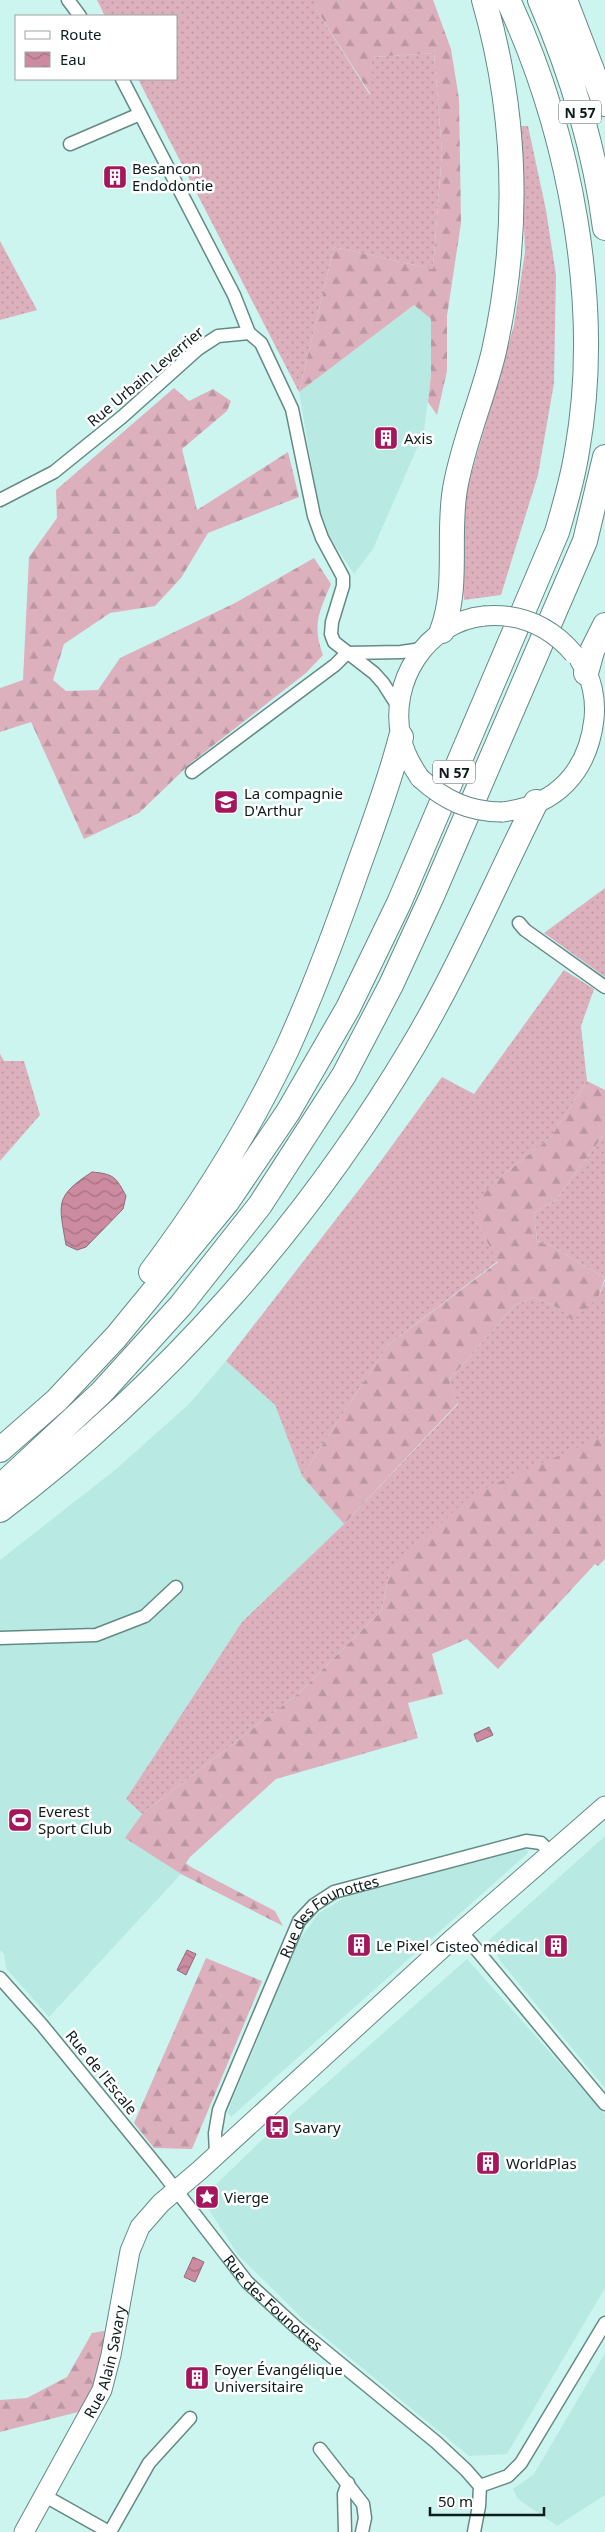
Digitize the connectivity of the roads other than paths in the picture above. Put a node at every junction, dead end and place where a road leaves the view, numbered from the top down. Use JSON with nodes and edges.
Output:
{"nodes":[{"id":1,"x":68,"y":0,"type":"edge"},
{"id":2,"x":484,"y":0,"type":"edge"},
{"id":3,"x":508,"y":0,"type":"edge"},
{"id":4,"x":540,"y":0,"type":"edge"},
{"id":5,"x":565,"y":0,"type":"edge"},
{"id":6,"x":79,"y":15,"type":"edge"},
{"id":7,"x":123,"y":80,"type":"edge"},
{"id":8,"x":605,"y":104,"type":"edge"},
{"id":9,"x":140,"y":114,"type":"junction"},
{"id":10,"x":70,"y":144,"type":"dead end"},
{"id":11,"x":605,"y":228,"type":"edge"},
{"id":12,"x":249,"y":333,"type":"junction"},
{"id":13,"x":605,"y":457,"type":"edge"},
{"id":14,"x":0,"y":500,"type":"edge"},
{"id":15,"x":605,"y":625,"type":"edge"},
{"id":16,"x":442,"y":631,"type":"junction"},
{"id":17,"x":422,"y":649,"type":"junction"},
{"id":18,"x":347,"y":653,"type":"junction"},
{"id":19,"x":584,"y":671,"type":"junction"},
{"id":20,"x":605,"y":704,"type":"edge"},
{"id":21,"x":399,"y":708,"type":"junction"},
{"id":22,"x":401,"y":737,"type":"junction"},
{"id":23,"x":605,"y":744,"type":"edge"},
{"id":24,"x":584,"y":760,"type":"junction"},
{"id":25,"x":192,"y":772,"type":"dead end"},
{"id":26,"x":536,"y":802,"type":"junction"},
{"id":27,"x":519,"y":923,"type":"dead end"},
{"id":28,"x":605,"y":987,"type":"edge"},
{"id":29,"x":7,"y":1444,"type":"edge"},
{"id":30,"x":0,"y":1487,"type":"edge"},
{"id":31,"x":0,"y":1510,"type":"edge"},
{"id":32,"x":176,"y":1586,"type":"dead end"},
{"id":33,"x":0,"y":1638,"type":"edge"},
{"id":34,"x":605,"y":1806,"type":"edge"},
{"id":35,"x":551,"y":1853,"type":"junction"},
{"id":36,"x":461,"y":1931,"type":"junction"},
{"id":37,"x":0,"y":1978,"type":"edge"},
{"id":38,"x":605,"y":2104,"type":"edge"},
{"id":39,"x":216,"y":2154,"type":"junction"},
{"id":40,"x":175,"y":2190,"type":"junction"},
{"id":41,"x":605,"y":2323,"type":"edge"},
{"id":42,"x":190,"y":2418,"type":"dead end"},
{"id":43,"x":320,"y":2448,"type":"dead end"},
{"id":44,"x":348,"y":2483,"type":"junction"},
{"id":45,"x":480,"y":2486,"type":"junction"},
{"id":46,"x":45,"y":2496,"type":"junction"},
{"id":47,"x":24,"y":2532,"type":"edge"},
{"id":48,"x":109,"y":2532,"type":"edge"},
{"id":49,"x":345,"y":2532,"type":"edge"},
{"id":50,"x":362,"y":2532,"type":"edge"},
{"id":51,"x":474,"y":2532,"type":"edge"}],
"edges":[{"from":1,"to":6,"type":"street"},
{"from":2,"to":16,"type":"highway"},
{"from":3,"to":29,"type":"highway","number":"N 57"},
{"from":4,"to":11,"type":"highway","number":"N 57"},
{"from":5,"to":8,"type":"highway"},
{"from":7,"to":9,"type":"street"},
{"from":9,"to":10,"type":"street"},
{"from":9,"to":12,"type":"street"},
{"from":12,"to":14,"type":"street","name":"Rue Urbain Leverrier"},
{"from":12,"to":18,"type":"street"},
{"from":13,"to":30,"type":"highway","number":"N 57"},
{"from":15,"to":19,"type":"highway"},
{"from":16,"to":17,"type":"street"},
{"from":16,"to":19,"type":"street","bridge":true},
{"from":17,"to":18,"type":"street"},
{"from":17,"to":21,"type":"street"},
{"from":18,"to":21,"type":"street"},
{"from":18,"to":25,"type":"street"},
{"from":19,"to":20,"type":"street"},
{"from":19,"to":24,"type":"street"},
{"from":21,"to":22,"type":"street"},
{"from":22,"to":26,"type":"street","bridge":true},
{"from":22,"to":29,"type":"highway"},
{"from":23,"to":24,"type":"street"},
{"from":24,"to":26,"type":"street"},
{"from":26,"to":31,"type":"highway"},
{"from":27,"to":28,"type":"street"},
{"from":32,"to":33,"type":"street"},
{"from":34,"to":35,"type":"street"},
{"from":35,"to":36,"type":"street"},
{"from":35,"to":39,"type":"street","name":"Rue des Founottes"},
{"from":36,"to":38,"type":"street"},
{"from":36,"to":39,"type":"street"},
{"from":37,"to":40,"type":"street","name":"Rue de l'Escale"},
{"from":39,"to":40,"type":"street"},
{"from":40,"to":45,"type":"street","name":"Rue des Founottes"},
{"from":40,"to":46,"type":"street","name":"Rue Alain Savary"},
{"from":41,"to":45,"type":"street"},
{"from":42,"to":48,"type":"street"},
{"from":43,"to":44,"type":"street"},
{"from":44,"to":49,"type":"street"},
{"from":44,"to":50,"type":"street"},
{"from":45,"to":51,"type":"street"},
{"from":46,"to":47,"type":"street","name":"Rue Alain Savary"},
{"from":46,"to":48,"type":"street"}]}
